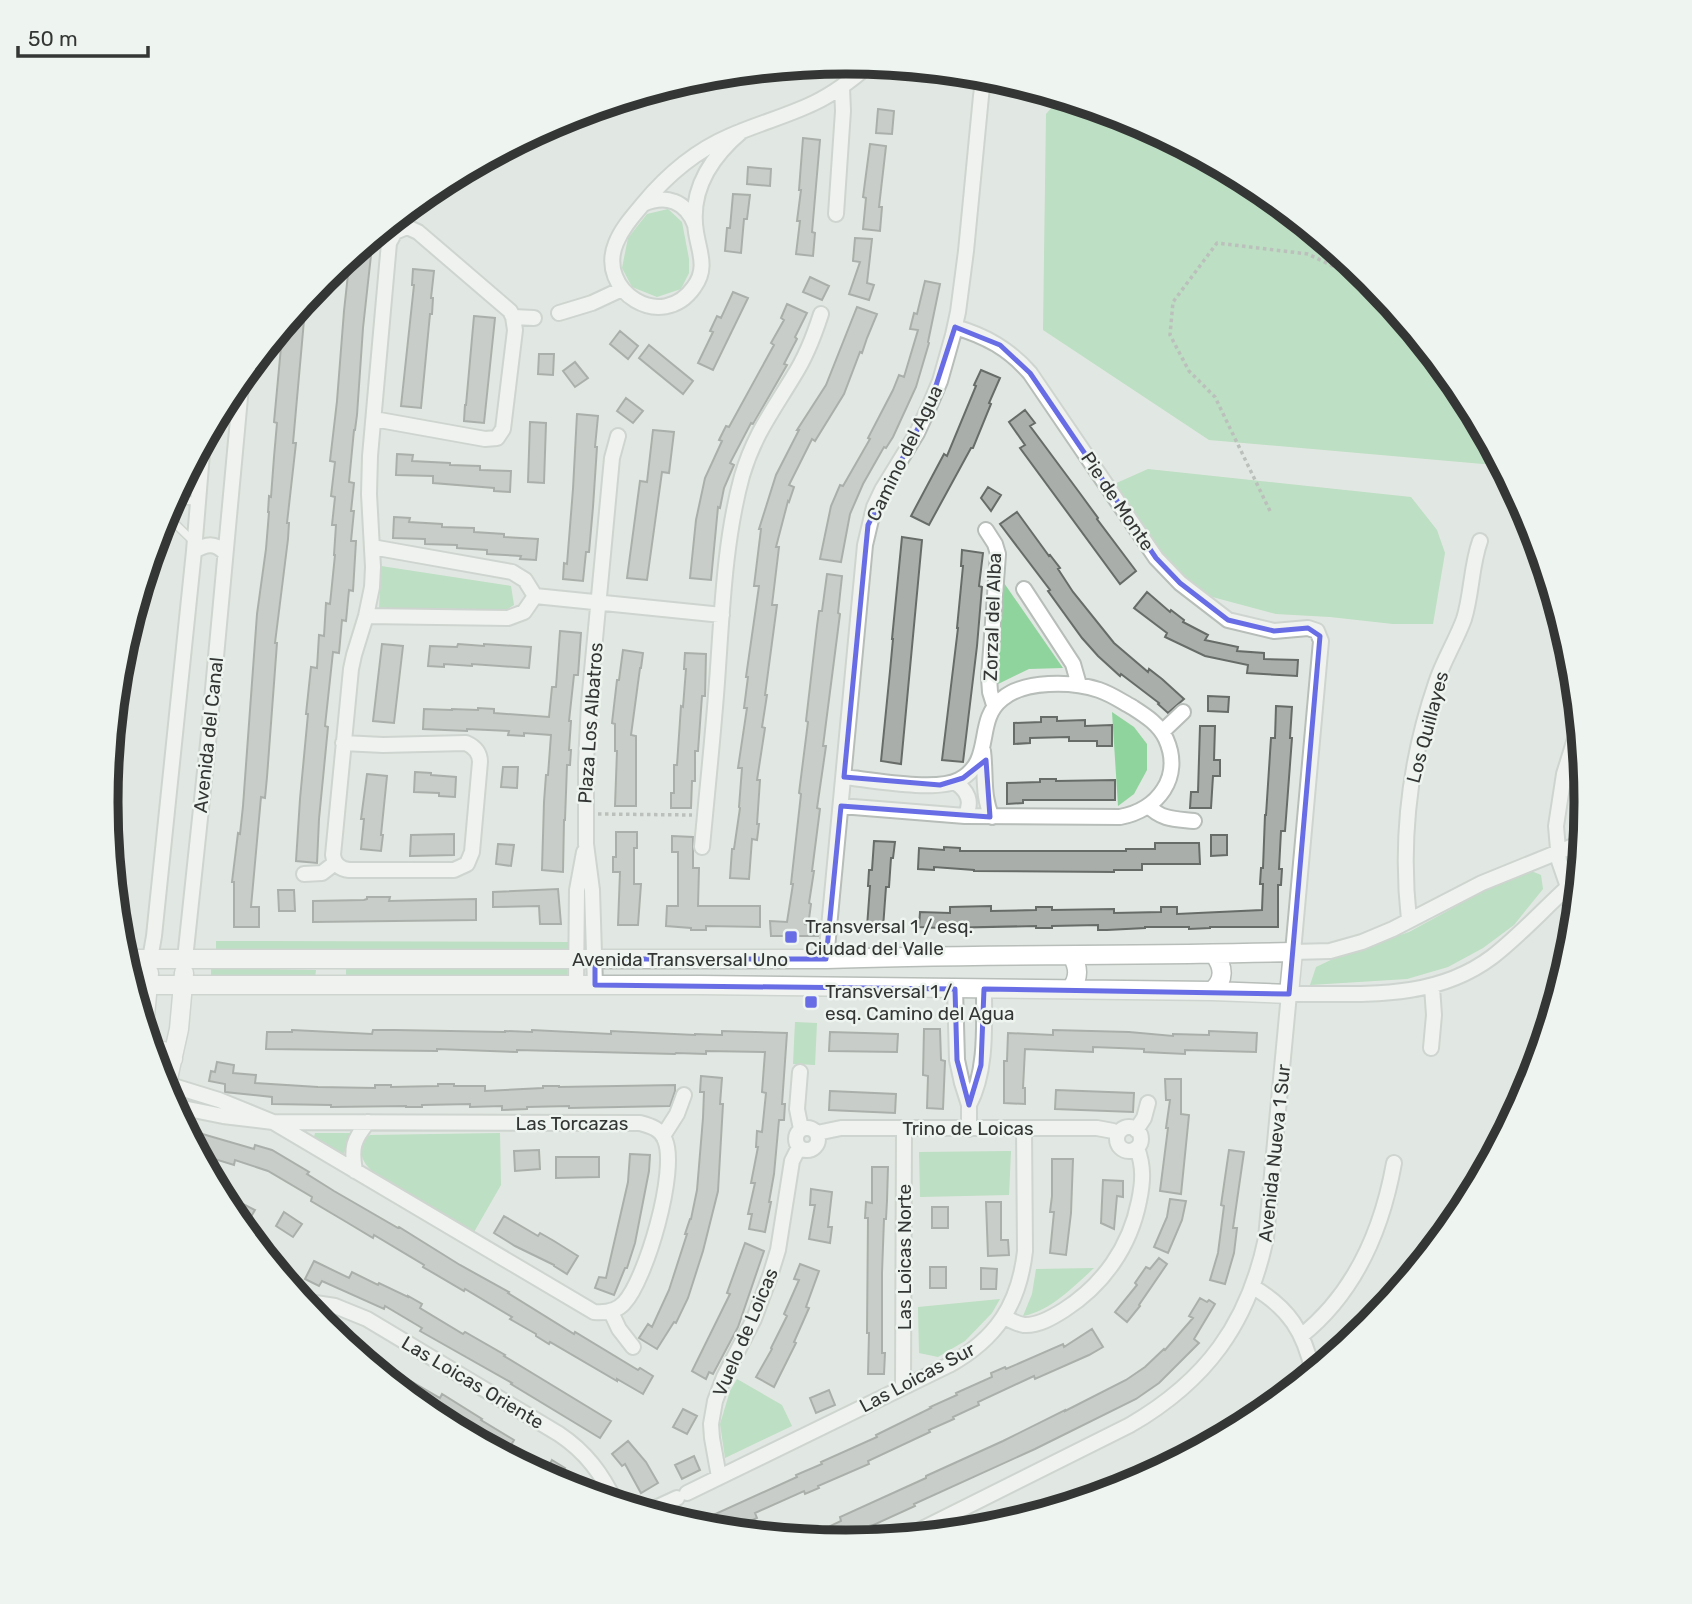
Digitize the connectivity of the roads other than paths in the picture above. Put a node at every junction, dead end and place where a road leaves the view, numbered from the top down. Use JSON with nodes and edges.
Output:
{"nodes":[{"id":1,"x":858,"y":74,"type":"edge"},
{"id":2,"x":982,"y":86,"type":"edge"},
{"id":3,"x":842,"y":87,"type":"junction"},
{"id":4,"x":742,"y":131,"type":"junction"},
{"id":5,"x":643,"y":204,"type":"junction"},
{"id":6,"x":836,"y":214,"type":"dead end"},
{"id":7,"x":695,"y":228,"type":"junction"},
{"id":8,"x":622,"y":289,"type":"junction"},
{"id":9,"x":559,"y":313,"type":"dead end"},
{"id":10,"x":821,"y":314,"type":"dead end"},
{"id":11,"x":513,"y":317,"type":"junction"},
{"id":12,"x":534,"y":318,"type":"dead end"},
{"id":13,"x":955,"y":327,"type":"junction"},
{"id":14,"x":240,"y":397,"type":"edge"},
{"id":15,"x":374,"y":419,"type":"junction"},
{"id":16,"x":618,"y":436,"type":"dead end"},
{"id":17,"x":201,"y":465,"type":"edge"},
{"id":18,"x":183,"y":500,"type":"edge"},
{"id":19,"x":198,"y":501,"type":"junction"},
{"id":20,"x":173,"y":523,"type":"edge"},
{"id":21,"x":986,"y":530,"type":"dead end"},
{"id":22,"x":1480,"y":541,"type":"dead end"},
{"id":23,"x":194,"y":547,"type":"junction"},
{"id":24,"x":372,"y":547,"type":"junction"},
{"id":25,"x":225,"y":553,"type":"junction"},
{"id":26,"x":1024,"y":589,"type":"dead end"},
{"id":27,"x":535,"y":596,"type":"junction"},
{"id":28,"x":599,"y":603,"type":"junction"},
{"id":29,"x":722,"y":615,"type":"junction"},
{"id":30,"x":366,"y":616,"type":"junction"},
{"id":31,"x":1308,"y":628,"type":"joint"},
{"id":32,"x":1079,"y":685,"type":"junction"},
{"id":33,"x":994,"y":705,"type":"junction"},
{"id":34,"x":1183,"y":712,"type":"dead end"},
{"id":35,"x":1162,"y":732,"type":"junction"},
{"id":36,"x":343,"y":743,"type":"junction"},
{"id":37,"x":1572,"y":747,"type":"edge"},
{"id":38,"x":983,"y":750,"type":"junction"},
{"id":39,"x":844,"y":777,"type":"junction"},
{"id":40,"x":954,"y":782,"type":"junction"},
{"id":41,"x":841,"y":806,"type":"junction"},
{"id":42,"x":1149,"y":806,"type":"junction"},
{"id":43,"x":965,"y":817,"type":"junction"},
{"id":44,"x":992,"y":817,"type":"junction"},
{"id":45,"x":1194,"y":821,"type":"dead end"},
{"id":46,"x":1573,"y":846,"type":"edge"},
{"id":47,"x":702,"y":847,"type":"dead end"},
{"id":48,"x":1558,"y":853,"type":"junction"},
{"id":49,"x":335,"y":863,"type":"junction"},
{"id":50,"x":304,"y":874,"type":"dead end"},
{"id":51,"x":1567,"y":887,"type":"junction"},
{"id":52,"x":1568,"y":894,"type":"edge"},
{"id":53,"x":1409,"y":920,"type":"junction"},
{"id":54,"x":1293,"y":952,"type":"junction"},
{"id":55,"x":1214,"y":954,"type":"junction"},
{"id":56,"x":911,"y":956,"type":"junction"},
{"id":57,"x":1072,"y":956,"type":"junction"},
{"id":58,"x":135,"y":959,"type":"edge"},
{"id":59,"x":150,"y":959,"type":"junction"},
{"id":60,"x":185,"y":959,"type":"junction"},
{"id":61,"x":332,"y":959,"type":"junction"},
{"id":62,"x":586,"y":959,"type":"junction"},
{"id":63,"x":826,"y":959,"type":"junction"},
{"id":64,"x":140,"y":984,"type":"edge"},
{"id":65,"x":183,"y":984,"type":"junction"},
{"id":66,"x":331,"y":984,"type":"junction"},
{"id":67,"x":140,"y":985,"type":"edge"},
{"id":68,"x":576,"y":985,"type":"junction"},
{"id":69,"x":595,"y":985,"type":"junction"},
{"id":70,"x":1432,"y":986,"type":"junction"},
{"id":71,"x":910,"y":988,"type":"junction"},
{"id":72,"x":955,"y":989,"type":"junction"},
{"id":73,"x":984,"y":989,"type":"junction"},
{"id":74,"x":1071,"y":989,"type":"junction"},
{"id":75,"x":1212,"y":991,"type":"junction"},
{"id":76,"x":1289,"y":993,"type":"junction"},
{"id":77,"x":1432,"y":1048,"type":"dead end"},
{"id":78,"x":162,"y":1051,"type":"edge"},
{"id":79,"x":173,"y":1059,"type":"junction"},
{"id":80,"x":170,"y":1072,"type":"edge"},
{"id":81,"x":800,"y":1072,"type":"dead end"},
{"id":82,"x":177,"y":1091,"type":"edge"},
{"id":83,"x":684,"y":1095,"type":"dead end"},
{"id":84,"x":1149,"y":1103,"type":"dead end"},
{"id":85,"x":969,"y":1105,"type":"junction"},
{"id":86,"x":186,"y":1108,"type":"edge"},
{"id":87,"x":273,"y":1122,"type":"junction"},
{"id":88,"x":368,"y":1122,"type":"junction"},
{"id":89,"x":904,"y":1128,"type":"junction"},
{"id":90,"x":801,"y":1129,"type":"junction"},
{"id":91,"x":969,"y":1129,"type":"junction"},
{"id":92,"x":1024,"y":1129,"type":"junction"},
{"id":93,"x":1136,"y":1130,"type":"junction"},
{"id":94,"x":817,"y":1133,"type":"junction"},
{"id":95,"x":1118,"y":1133,"type":"junction"},
{"id":96,"x":663,"y":1136,"type":"junction"},
{"id":97,"x":799,"y":1147,"type":"junction"},
{"id":98,"x":1137,"y":1149,"type":"junction"},
{"id":99,"x":1394,"y":1163,"type":"dead end"},
{"id":100,"x":355,"y":1171,"type":"junction"},
{"id":101,"x":1253,"y":1287,"type":"junction"},
{"id":102,"x":318,"y":1303,"type":"edge"},
{"id":103,"x":611,"y":1312,"type":"junction"},
{"id":104,"x":1004,"y":1317,"type":"junction"},
{"id":105,"x":1301,"y":1336,"type":"junction"},
{"id":106,"x":633,"y":1347,"type":"dead end"},
{"id":107,"x":1310,"y":1363,"type":"edge"},
{"id":108,"x":904,"y":1387,"type":"junction"},
{"id":109,"x":719,"y":1477,"type":"junction"},
{"id":110,"x":611,"y":1491,"type":"edge"},
{"id":111,"x":659,"y":1506,"type":"edge"},
{"id":112,"x":929,"y":1525,"type":"edge"}],
"edges":[{"from":1,"to":3,"type":"street"},
{"from":2,"to":13,"type":"street","name":"Camino del Agua"},
{"from":3,"to":4,"type":"street"},
{"from":3,"to":6,"type":"street"},
{"from":4,"to":5,"type":"street"},
{"from":4,"to":7,"type":"street"},
{"from":5,"to":7,"type":"street"},
{"from":5,"to":8,"type":"street"},
{"from":7,"to":8,"type":"street"},
{"from":8,"to":9,"type":"street"},
{"from":10,"to":29,"type":"street"},
{"from":11,"to":12,"type":"street"},
{"from":11,"to":15,"type":"street"},
{"from":11,"to":15,"type":"street"},
{"from":13,"to":31,"type":"street","name":"Pie de Monte"},
{"from":13,"to":39,"type":"street","name":"Camino del Agua"},
{"from":14,"to":25,"type":"street","name":"Avenida del Canal"},
{"from":15,"to":24,"type":"street"},
{"from":16,"to":28,"type":"street","name":"Plaza Los Albatros"},
{"from":17,"to":19,"type":"street","name":"Avenida del Canal"},
{"from":18,"to":19,"type":"lane"},
{"from":19,"to":23,"type":"street","name":"Avenida del Canal"},
{"from":20,"to":23,"type":"lane"},
{"from":21,"to":33,"type":"street","name":"Zorzal del Alba"},
{"from":22,"to":53,"type":"street","name":"Los Quillayes"},
{"from":23,"to":25,"type":"street"},
{"from":23,"to":59,"type":"street","name":"Avenida del Canal"},
{"from":24,"to":27,"type":"street"},
{"from":24,"to":30,"type":"street"},
{"from":25,"to":60,"type":"street","name":"Avenida del Canal"},
{"from":26,"to":32,"type":"street"},
{"from":27,"to":28,"type":"street"},
{"from":27,"to":30,"type":"street"},
{"from":28,"to":29,"type":"street"},
{"from":28,"to":62,"type":"street","name":"Plaza Los Albatros"},
{"from":29,"to":47,"type":"street"},
{"from":30,"to":36,"type":"street"},
{"from":31,"to":54,"type":"street","name":"Avenida Nueva 1 Sur"},
{"from":32,"to":33,"type":"street"},
{"from":32,"to":35,"type":"street"},
{"from":33,"to":38,"type":"street"},
{"from":34,"to":35,"type":"street"},
{"from":35,"to":42,"type":"street"},
{"from":36,"to":49,"type":"street"},
{"from":36,"to":49,"type":"street"},
{"from":37,"to":48,"type":"street"},
{"from":38,"to":40,"type":"street"},
{"from":38,"to":44,"type":"street"},
{"from":39,"to":40,"type":"street"},
{"from":39,"to":41,"type":"street","name":"Camino del Agua"},
{"from":40,"to":43,"type":"street"},
{"from":41,"to":43,"type":"street"},
{"from":41,"to":63,"type":"street","name":"Camino del Agua"},
{"from":42,"to":44,"type":"street"},
{"from":42,"to":45,"type":"street"},
{"from":43,"to":44,"type":"street"},
{"from":46,"to":48,"type":"street"},
{"from":48,"to":51,"type":"street"},
{"from":48,"to":53,"type":"street"},
{"from":49,"to":50,"type":"street"},
{"from":51,"to":52,"type":"street"},
{"from":51,"to":70,"type":"street"},
{"from":53,"to":54,"type":"street"},
{"from":54,"to":55,"type":"street","name":"Avenida Transversal Uno"},
{"from":54,"to":76,"type":"street","name":"Avenida Nueva 1 Sur"},
{"from":55,"to":57,"type":"street","name":"Avenida Transversal Uno"},
{"from":55,"to":75,"type":"street"},
{"from":56,"to":57,"type":"street","name":"Avenida Transversal Uno"},
{"from":56,"to":63,"type":"street","name":"Avenida Transversal Uno"},
{"from":56,"to":71,"type":"street"},
{"from":57,"to":74,"type":"street"},
{"from":58,"to":59,"type":"street","name":"Avenida Transversal Uno"},
{"from":59,"to":60,"type":"street","name":"Avenida Transversal Uno"},
{"from":59,"to":64,"type":"street","name":"Avenida del Canal"},
{"from":60,"to":61,"type":"street","name":"Avenida Transversal Uno"},
{"from":60,"to":65,"type":"street","name":"Avenida del Canal"},
{"from":61,"to":62,"type":"street","name":"Avenida Transversal Uno"},
{"from":61,"to":66,"type":"street"},
{"from":62,"to":63,"type":"street","name":"Avenida Transversal Uno"},
{"from":62,"to":68,"type":"street","name":"Plaza Los Albatros"},
{"from":62,"to":69,"type":"street","name":"Plaza Los Albatros"},
{"from":65,"to":66,"type":"street","name":"Avenida Transversal Uno"},
{"from":65,"to":67,"type":"street","name":"Avenida Transversal Uno"},
{"from":65,"to":79,"type":"street","name":"Avenida del Canal"},
{"from":66,"to":68,"type":"street","name":"Avenida Transversal Uno"},
{"from":68,"to":69,"type":"street","name":"Avenida Transversal Uno"},
{"from":69,"to":71,"type":"street","name":"Avenida Transversal Uno"},
{"from":70,"to":76,"type":"street"},
{"from":70,"to":77,"type":"street"},
{"from":71,"to":72,"type":"street","name":"Avenida Transversal Uno"},
{"from":72,"to":73,"type":"street","name":"Avenida Transversal Uno"},
{"from":72,"to":85,"type":"street"},
{"from":73,"to":74,"type":"street","name":"Avenida Transversal Uno"},
{"from":73,"to":85,"type":"street"},
{"from":74,"to":75,"type":"street","name":"Avenida Transversal Uno"},
{"from":75,"to":76,"type":"street","name":"Avenida Transversal Uno"},
{"from":76,"to":101,"type":"street","name":"Avenida Nueva 1 Sur"},
{"from":78,"to":79,"type":"street"},
{"from":79,"to":80,"type":"street","name":"Avenida del Canal"},
{"from":81,"to":90,"type":"street","name":"Vuelo de Loicas"},
{"from":82,"to":87,"type":"street","name":"Las Torcazas"},
{"from":83,"to":96,"type":"street"},
{"from":84,"to":93,"type":"street"},
{"from":85,"to":91,"type":"street"},
{"from":86,"to":87,"type":"street","name":"Las Torcazas"},
{"from":87,"to":88,"type":"street","name":"Las Torcazas"},
{"from":87,"to":100,"type":"street","name":"Las Torcazas"},
{"from":88,"to":96,"type":"street","name":"Las Torcazas"},
{"from":88,"to":100,"type":"street"},
{"from":89,"to":91,"type":"street","name":"Trino de Loicas"},
{"from":89,"to":94,"type":"street","name":"Trino de Loicas"},
{"from":89,"to":108,"type":"street","name":"Las Loicas Norte"},
{"from":90,"to":94,"type":"street"},
{"from":90,"to":97,"type":"street","name":"Vuelo de Loicas"},
{"from":91,"to":92,"type":"street","name":"Trino de Loicas"},
{"from":92,"to":95,"type":"street","name":"Trino de Loicas"},
{"from":92,"to":104,"type":"street","name":"Las Loicas Sur"},
{"from":93,"to":95,"type":"street"},
{"from":93,"to":98,"type":"street"},
{"from":94,"to":97,"type":"street"},
{"from":95,"to":98,"type":"street"},
{"from":96,"to":103,"type":"street"},
{"from":97,"to":109,"type":"street","name":"Vuelo de Loicas"},
{"from":98,"to":104,"type":"street"},
{"from":99,"to":105,"type":"street"},
{"from":100,"to":103,"type":"street","name":"Las Torcazas"},
{"from":101,"to":105,"type":"street"},
{"from":101,"to":112,"type":"street","name":"Avenida Nueva 1 Sur"},
{"from":102,"to":110,"type":"street","name":"Las Loicas Oriente"},
{"from":103,"to":106,"type":"street"},
{"from":104,"to":108,"type":"street","name":"Las Loicas Sur"},
{"from":105,"to":107,"type":"street"},
{"from":108,"to":109,"type":"street","name":"Las Loicas Sur"},
{"from":109,"to":111,"type":"street","name":"Las Loicas Sur"}]}
